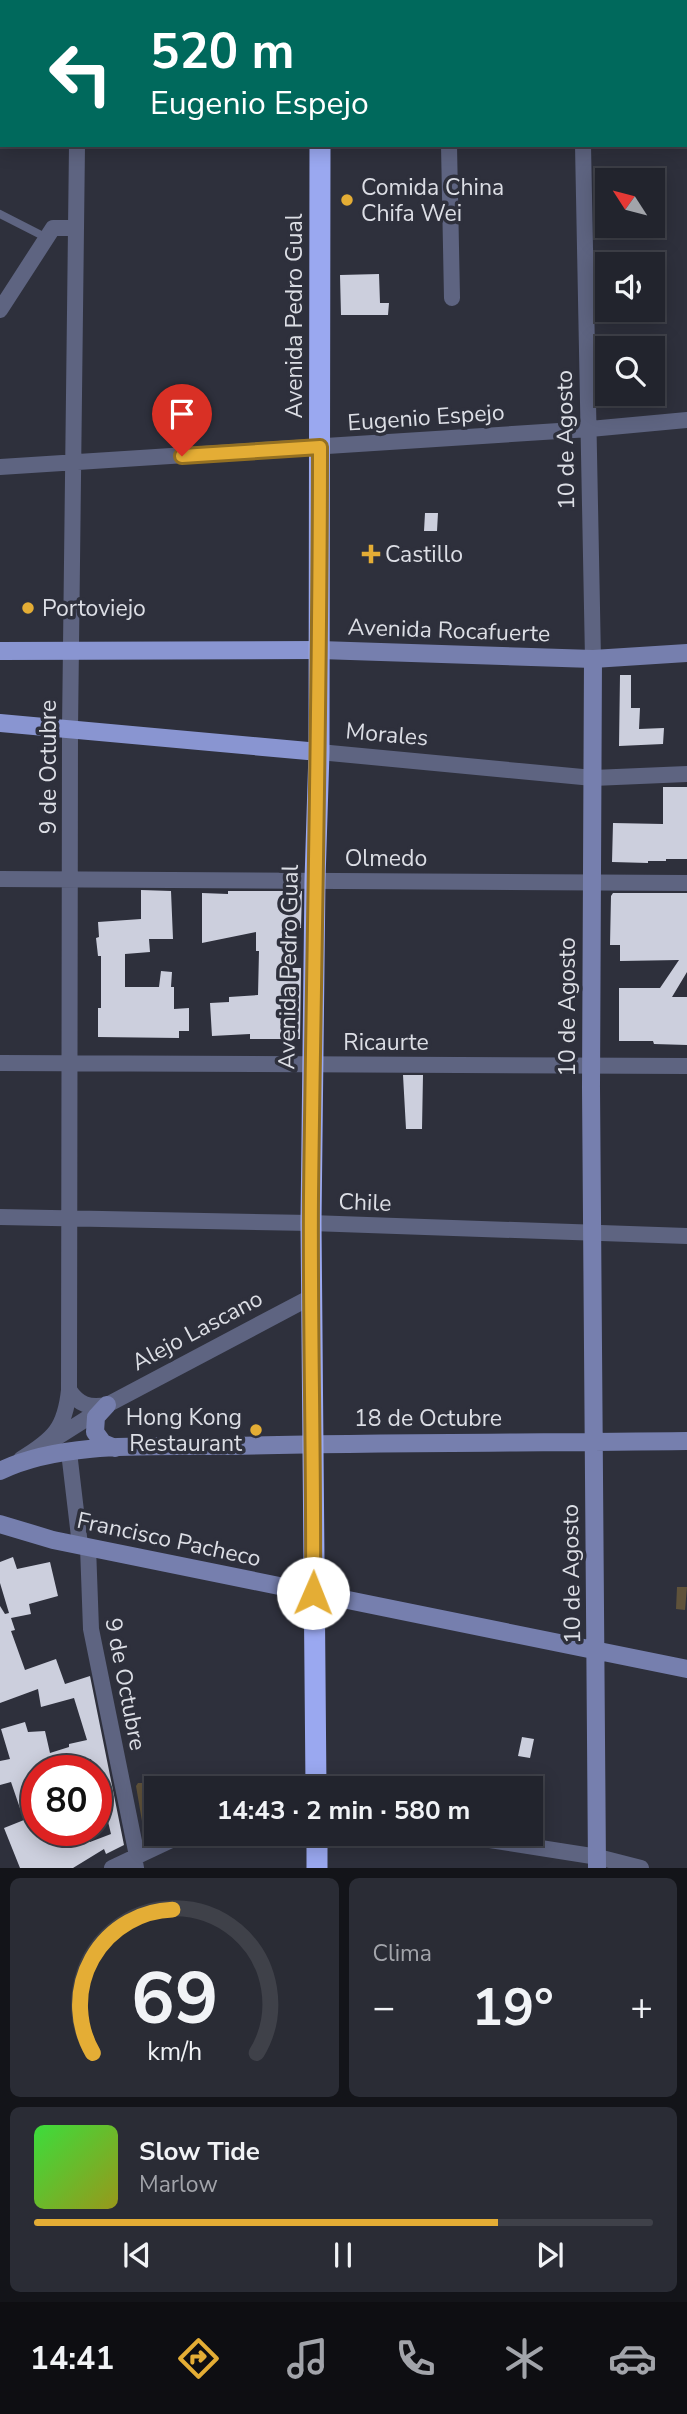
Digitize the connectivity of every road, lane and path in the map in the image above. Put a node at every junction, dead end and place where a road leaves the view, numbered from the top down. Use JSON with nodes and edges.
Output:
{"nodes":[{"id":1,"x":77,"y":147,"type":"edge"},
{"id":2,"x":320,"y":147,"type":"edge"},
{"id":3,"x":449,"y":147,"type":"edge"},
{"id":4,"x":583,"y":147,"type":"edge"},
{"id":5,"x":0,"y":214,"type":"edge"},
{"id":6,"x":75,"y":228,"type":"junction"},
{"id":7,"x":47,"y":238,"type":"junction"},
{"id":8,"x":452,"y":298,"type":"dead end"},
{"id":9,"x":0,"y":310,"type":"edge"},
{"id":10,"x":687,"y":420,"type":"edge"},
{"id":11,"x":590,"y":429,"type":"junction"},
{"id":12,"x":320,"y":447,"type":"junction"},
{"id":13,"x":72,"y":463,"type":"junction"},
{"id":14,"x":0,"y":467,"type":"edge"},
{"id":15,"x":71,"y":650,"type":"junction"},
{"id":16,"x":320,"y":650,"type":"junction"},
{"id":17,"x":0,"y":651,"type":"edge"},
{"id":18,"x":687,"y":653,"type":"edge"},
{"id":19,"x":593,"y":659,"type":"junction"},
{"id":20,"x":0,"y":723,"type":"edge"},
{"id":21,"x":70,"y":729,"type":"junction"},
{"id":22,"x":319,"y":752,"type":"junction"},
{"id":23,"x":687,"y":774,"type":"edge"},
{"id":24,"x":593,"y":778,"type":"junction"},
{"id":25,"x":70,"y":878,"type":"junction"},
{"id":26,"x":0,"y":879,"type":"edge"},
{"id":27,"x":314,"y":880,"type":"junction"},
{"id":28,"x":592,"y":883,"type":"junction"},
{"id":29,"x":687,"y":883,"type":"edge"},
{"id":30,"x":0,"y":1063,"type":"edge"},
{"id":31,"x":69,"y":1063,"type":"junction"},
{"id":32,"x":312,"y":1065,"type":"junction"},
{"id":33,"x":591,"y":1066,"type":"junction"},
{"id":34,"x":687,"y":1066,"type":"edge"},
{"id":35,"x":0,"y":1217,"type":"edge"},
{"id":36,"x":68,"y":1220,"type":"junction"},
{"id":37,"x":311,"y":1223,"type":"junction"},
{"id":38,"x":592,"y":1233,"type":"junction"},
{"id":39,"x":687,"y":1236,"type":"edge"},
{"id":40,"x":311,"y":1297,"type":"junction"},
{"id":41,"x":69,"y":1390,"type":"junction"},
{"id":42,"x":107,"y":1405,"type":"junction"},
{"id":43,"x":687,"y":1441,"type":"edge"},
{"id":44,"x":593,"y":1442,"type":"junction"},
{"id":45,"x":47,"y":1443,"type":"junction"},
{"id":46,"x":314,"y":1444,"type":"junction"},
{"id":47,"x":115,"y":1448,"type":"junction"},
{"id":48,"x":69,"y":1452,"type":"junction"},
{"id":49,"x":1,"y":1471,"type":"edge"},
{"id":50,"x":0,"y":1524,"type":"edge"},
{"id":51,"x":0,"y":1537,"type":"edge"},
{"id":52,"x":53,"y":1540,"type":"junction"},
{"id":53,"x":84,"y":1546,"type":"junction"},
{"id":54,"x":313,"y":1593,"type":"junction"},
{"id":55,"x":597,"y":1652,"type":"junction"},
{"id":56,"x":687,"y":1669,"type":"edge"},
{"id":57,"x":316,"y":1776,"type":"edge"},
{"id":58,"x":162,"y":1846,"type":"edge"},
{"id":59,"x":317,"y":1846,"type":"edge"},
{"id":60,"x":514,"y":1846,"type":"edge"},
{"id":61,"x":136,"y":1860,"type":"edge"},
{"id":62,"x":597,"y":1862,"type":"edge"},
{"id":63,"x":112,"y":1868,"type":"edge"},
{"id":64,"x":317,"y":1868,"type":"edge"},
{"id":65,"x":641,"y":1868,"type":"edge"}],
"edges":[{"from":1,"to":6,"type":"street","name":"9 de Octubre"},
{"from":2,"to":12,"type":"highway","name":"Avenida Pedro Gual"},
{"from":3,"to":8,"type":"street"},
{"from":4,"to":11,"type":"street","name":"10 de Agosto"},
{"from":5,"to":7,"type":"lane"},
{"from":6,"to":7,"type":"street"},
{"from":6,"to":13,"type":"street","name":"9 de Octubre"},
{"from":7,"to":9,"type":"street"},
{"from":10,"to":11,"type":"street","name":"Eugenio Espejo"},
{"from":11,"to":12,"type":"street","name":"Eugenio Espejo"},
{"from":11,"to":19,"type":"street","name":"10 de Agosto"},
{"from":12,"to":13,"type":"street","name":"Eugenio Espejo"},
{"from":12,"to":16,"type":"highway","name":"Avenida Pedro Gual"},
{"from":13,"to":14,"type":"street","name":"Eugenio Espejo"},
{"from":13,"to":15,"type":"street","name":"9 de Octubre"},
{"from":15,"to":16,"type":"main road","name":"Avenida Rocafuerte"},
{"from":15,"to":17,"type":"main road","name":"Avenida Rocafuerte"},
{"from":15,"to":21,"type":"street","name":"9 de Octubre"},
{"from":16,"to":19,"type":"street","name":"Avenida Rocafuerte"},
{"from":16,"to":22,"type":"highway","name":"Avenida Pedro Gual"},
{"from":18,"to":19,"type":"street","name":"Avenida Rocafuerte"},
{"from":19,"to":24,"type":"street","name":"10 de Agosto"},
{"from":20,"to":21,"type":"main road","name":"Morales"},
{"from":21,"to":22,"type":"main road","name":"Morales"},
{"from":21,"to":25,"type":"street","name":"9 de Octubre"},
{"from":22,"to":24,"type":"street","name":"Morales"},
{"from":22,"to":27,"type":"highway","name":"Avenida Pedro Gual"},
{"from":23,"to":24,"type":"street","name":"Morales"},
{"from":24,"to":28,"type":"street","name":"10 de Agosto"},
{"from":25,"to":26,"type":"street","name":"Olmedo"},
{"from":25,"to":27,"type":"street","name":"Olmedo"},
{"from":25,"to":31,"type":"street","name":"9 de Octubre"},
{"from":27,"to":28,"type":"street","name":"Olmedo"},
{"from":27,"to":32,"type":"highway","name":"Avenida Pedro Gual"},
{"from":28,"to":29,"type":"street","name":"Olmedo"},
{"from":28,"to":33,"type":"street","name":"10 de Agosto"},
{"from":30,"to":31,"type":"street","name":"Ricaurte"},
{"from":31,"to":32,"type":"street","name":"Ricaurte"},
{"from":31,"to":36,"type":"street","name":"9 de Octubre"},
{"from":32,"to":33,"type":"street","name":"Ricaurte"},
{"from":32,"to":37,"type":"highway","name":"Avenida Pedro Gual"},
{"from":33,"to":34,"type":"street","name":"Ricaurte"},
{"from":33,"to":38,"type":"street","name":"10 de Agosto"},
{"from":35,"to":36,"type":"street","name":"Chile"},
{"from":36,"to":37,"type":"street","name":"Chile"},
{"from":36,"to":41,"type":"street","name":"9 de Octubre"},
{"from":37,"to":38,"type":"street","name":"Chile"},
{"from":37,"to":40,"type":"highway","name":"Avenida Pedro Gual"},
{"from":38,"to":39,"type":"street","name":"Chile"},
{"from":38,"to":44,"type":"street","name":"10 de Agosto"},
{"from":40,"to":42,"type":"street","name":"Alejo Lascano"},
{"from":40,"to":46,"type":"highway","name":"Avenida Pedro Gual"},
{"from":41,"to":42,"type":"street"},
{"from":41,"to":45,"type":"street","name":"Alejo Lascano"},
{"from":42,"to":45,"type":"street","name":"Alejo Lascano"},
{"from":42,"to":47,"type":"street"},
{"from":43,"to":44,"type":"street","name":"18 de Octubre"},
{"from":44,"to":46,"type":"street","name":"18 de Octubre"},
{"from":44,"to":55,"type":"street","name":"10 de Agosto"},
{"from":45,"to":49,"type":"street","name":"Alejo Lascano"},
{"from":46,"to":47,"type":"street","name":"18 de Octubre"},
{"from":46,"to":54,"type":"highway","name":"Avenida Pedro Gual"},
{"from":47,"to":48,"type":"street","name":"18 de Octubre"},
{"from":48,"to":49,"type":"street","name":"18 de Octubre"},
{"from":48,"to":53,"type":"street","name":"9 de Octubre"},
{"from":50,"to":52,"type":"street"},
{"from":51,"to":52,"type":"street"},
{"from":52,"to":53,"type":"street","name":"Francisco Pacheco"},
{"from":53,"to":54,"type":"street","name":"Francisco Pacheco"},
{"from":53,"to":61,"type":"street","name":"9 de Octubre"},
{"from":54,"to":55,"type":"street","name":"Francisco Pacheco"},
{"from":54,"to":57,"type":"highway","name":"Avenida Pedro Gual"},
{"from":55,"to":56,"type":"street","name":"Francisco Pacheco"},
{"from":55,"to":62,"type":"street","name":"10 de Agosto"},
{"from":58,"to":61,"type":"street"},
{"from":59,"to":64,"type":"highway"},
{"from":60,"to":62,"type":"street"},
{"from":61,"to":63,"type":"street"},
{"from":62,"to":65,"type":"street"}]}
